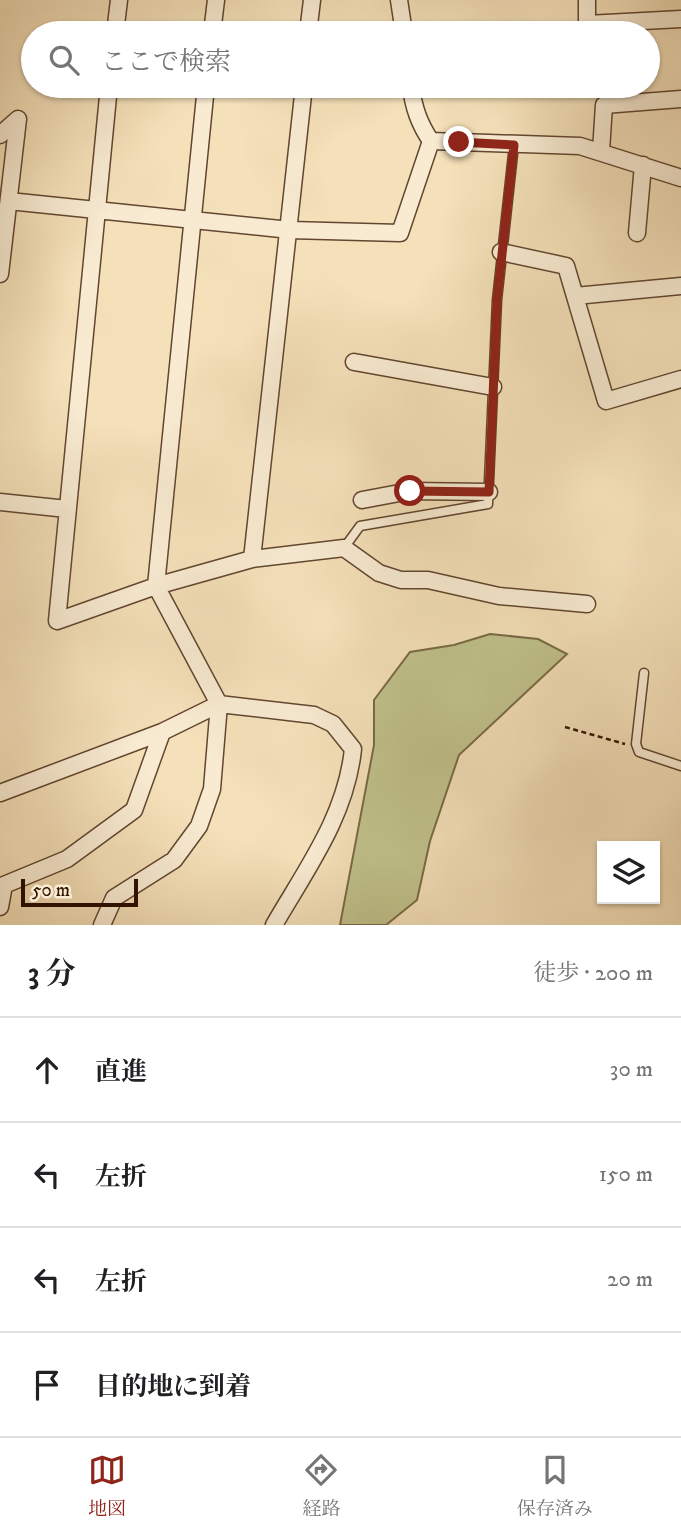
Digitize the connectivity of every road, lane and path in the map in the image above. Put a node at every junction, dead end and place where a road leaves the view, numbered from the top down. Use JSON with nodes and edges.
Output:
{"nodes":[{"id":1,"x":119,"y":0,"type":"edge"},
{"id":2,"x":216,"y":0,"type":"edge"},
{"id":3,"x":312,"y":0,"type":"edge"},
{"id":4,"x":399,"y":0,"type":"edge"},
{"id":5,"x":587,"y":0,"type":"edge"},
{"id":6,"x":681,"y":19,"type":"edge"},
{"id":7,"x":116,"y":21,"type":"edge"},
{"id":8,"x":213,"y":21,"type":"edge"},
{"id":9,"x":309,"y":21,"type":"edge"},
{"id":10,"x":402,"y":21,"type":"edge"},
{"id":11,"x":587,"y":21,"type":"edge"},
{"id":12,"x":643,"y":21,"type":"edge"},
{"id":13,"x":108,"y":98,"type":"edge"},
{"id":14,"x":205,"y":98,"type":"edge"},
{"id":15,"x":302,"y":98,"type":"edge"},
{"id":16,"x":412,"y":98,"type":"edge"},
{"id":17,"x":681,"y":99,"type":"edge"},
{"id":18,"x":0,"y":135,"type":"edge"},
{"id":19,"x":431,"y":141,"type":"junction"},
{"id":20,"x":514,"y":145,"type":"junction"},
{"id":21,"x":601,"y":151,"type":"junction"},
{"id":22,"x":643,"y":165,"type":"junction"},
{"id":23,"x":681,"y":178,"type":"edge"},
{"id":24,"x":9,"y":201,"type":"junction"},
{"id":25,"x":95,"y":210,"type":"junction"},
{"id":26,"x":192,"y":220,"type":"junction"},
{"id":27,"x":290,"y":230,"type":"junction"},
{"id":28,"x":637,"y":233,"type":"dead end"},
{"id":29,"x":502,"y":252,"type":"junction"},
{"id":30,"x":0,"y":274,"type":"edge"},
{"id":31,"x":681,"y":286,"type":"edge"},
{"id":32,"x":575,"y":296,"type":"junction"},
{"id":33,"x":354,"y":362,"type":"dead end"},
{"id":34,"x":681,"y":379,"type":"edge"},
{"id":35,"x":493,"y":387,"type":"junction"},
{"id":36,"x":489,"y":492,"type":"junction"},
{"id":37,"x":362,"y":500,"type":"dead end"},
{"id":38,"x":0,"y":502,"type":"edge"},
{"id":39,"x":67,"y":509,"type":"junction"},
{"id":40,"x":344,"y":548,"type":"junction"},
{"id":41,"x":252,"y":559,"type":"junction"},
{"id":42,"x":156,"y":586,"type":"junction"},
{"id":43,"x":587,"y":604,"type":"dead end"},
{"id":44,"x":644,"y":673,"type":"dead end"},
{"id":45,"x":219,"y":704,"type":"junction"},
{"id":46,"x":565,"y":727,"type":"dead end"},
{"id":47,"x":162,"y":732,"type":"junction"},
{"id":48,"x":637,"y":748,"type":"junction"},
{"id":49,"x":681,"y":766,"type":"edge"},
{"id":50,"x":0,"y":793,"type":"edge"},
{"id":51,"x":0,"y":907,"type":"edge"},
{"id":52,"x":102,"y":925,"type":"edge"},
{"id":53,"x":274,"y":925,"type":"edge"}],
"edges":[{"from":1,"to":7,"type":"street"},
{"from":2,"to":8,"type":"street"},
{"from":3,"to":9,"type":"street"},
{"from":4,"to":10,"type":"street"},
{"from":5,"to":11,"type":"street"},
{"from":6,"to":12,"type":"street"},
{"from":13,"to":25,"type":"street"},
{"from":14,"to":26,"type":"street"},
{"from":15,"to":27,"type":"street"},
{"from":16,"to":19,"type":"street"},
{"from":17,"to":21,"type":"street"},
{"from":18,"to":24,"type":"street"},
{"from":19,"to":20,"type":"street"},
{"from":19,"to":27,"type":"street"},
{"from":20,"to":21,"type":"street"},
{"from":20,"to":29,"type":"lane"},
{"from":21,"to":22,"type":"street"},
{"from":22,"to":23,"type":"street"},
{"from":22,"to":28,"type":"street"},
{"from":24,"to":25,"type":"street"},
{"from":24,"to":30,"type":"street"},
{"from":25,"to":26,"type":"street"},
{"from":25,"to":39,"type":"street"},
{"from":26,"to":27,"type":"street"},
{"from":26,"to":42,"type":"street"},
{"from":27,"to":41,"type":"street"},
{"from":29,"to":32,"type":"street"},
{"from":29,"to":35,"type":"lane"},
{"from":31,"to":32,"type":"street"},
{"from":32,"to":34,"type":"street"},
{"from":33,"to":35,"type":"street"},
{"from":35,"to":36,"type":"lane"},
{"from":36,"to":37,"type":"street"},
{"from":36,"to":40,"type":"lane"},
{"from":38,"to":39,"type":"street"},
{"from":39,"to":42,"type":"street"},
{"from":40,"to":41,"type":"street"},
{"from":40,"to":43,"type":"street"},
{"from":41,"to":42,"type":"street"},
{"from":42,"to":45,"type":"street"},
{"from":44,"to":48,"type":"lane"},
{"from":45,"to":47,"type":"street"},
{"from":45,"to":52,"type":"street"},
{"from":45,"to":53,"type":"street"},
{"from":46,"to":48,"type":"path"},
{"from":47,"to":50,"type":"street"},
{"from":47,"to":51,"type":"street"},
{"from":48,"to":49,"type":"lane"}]}
